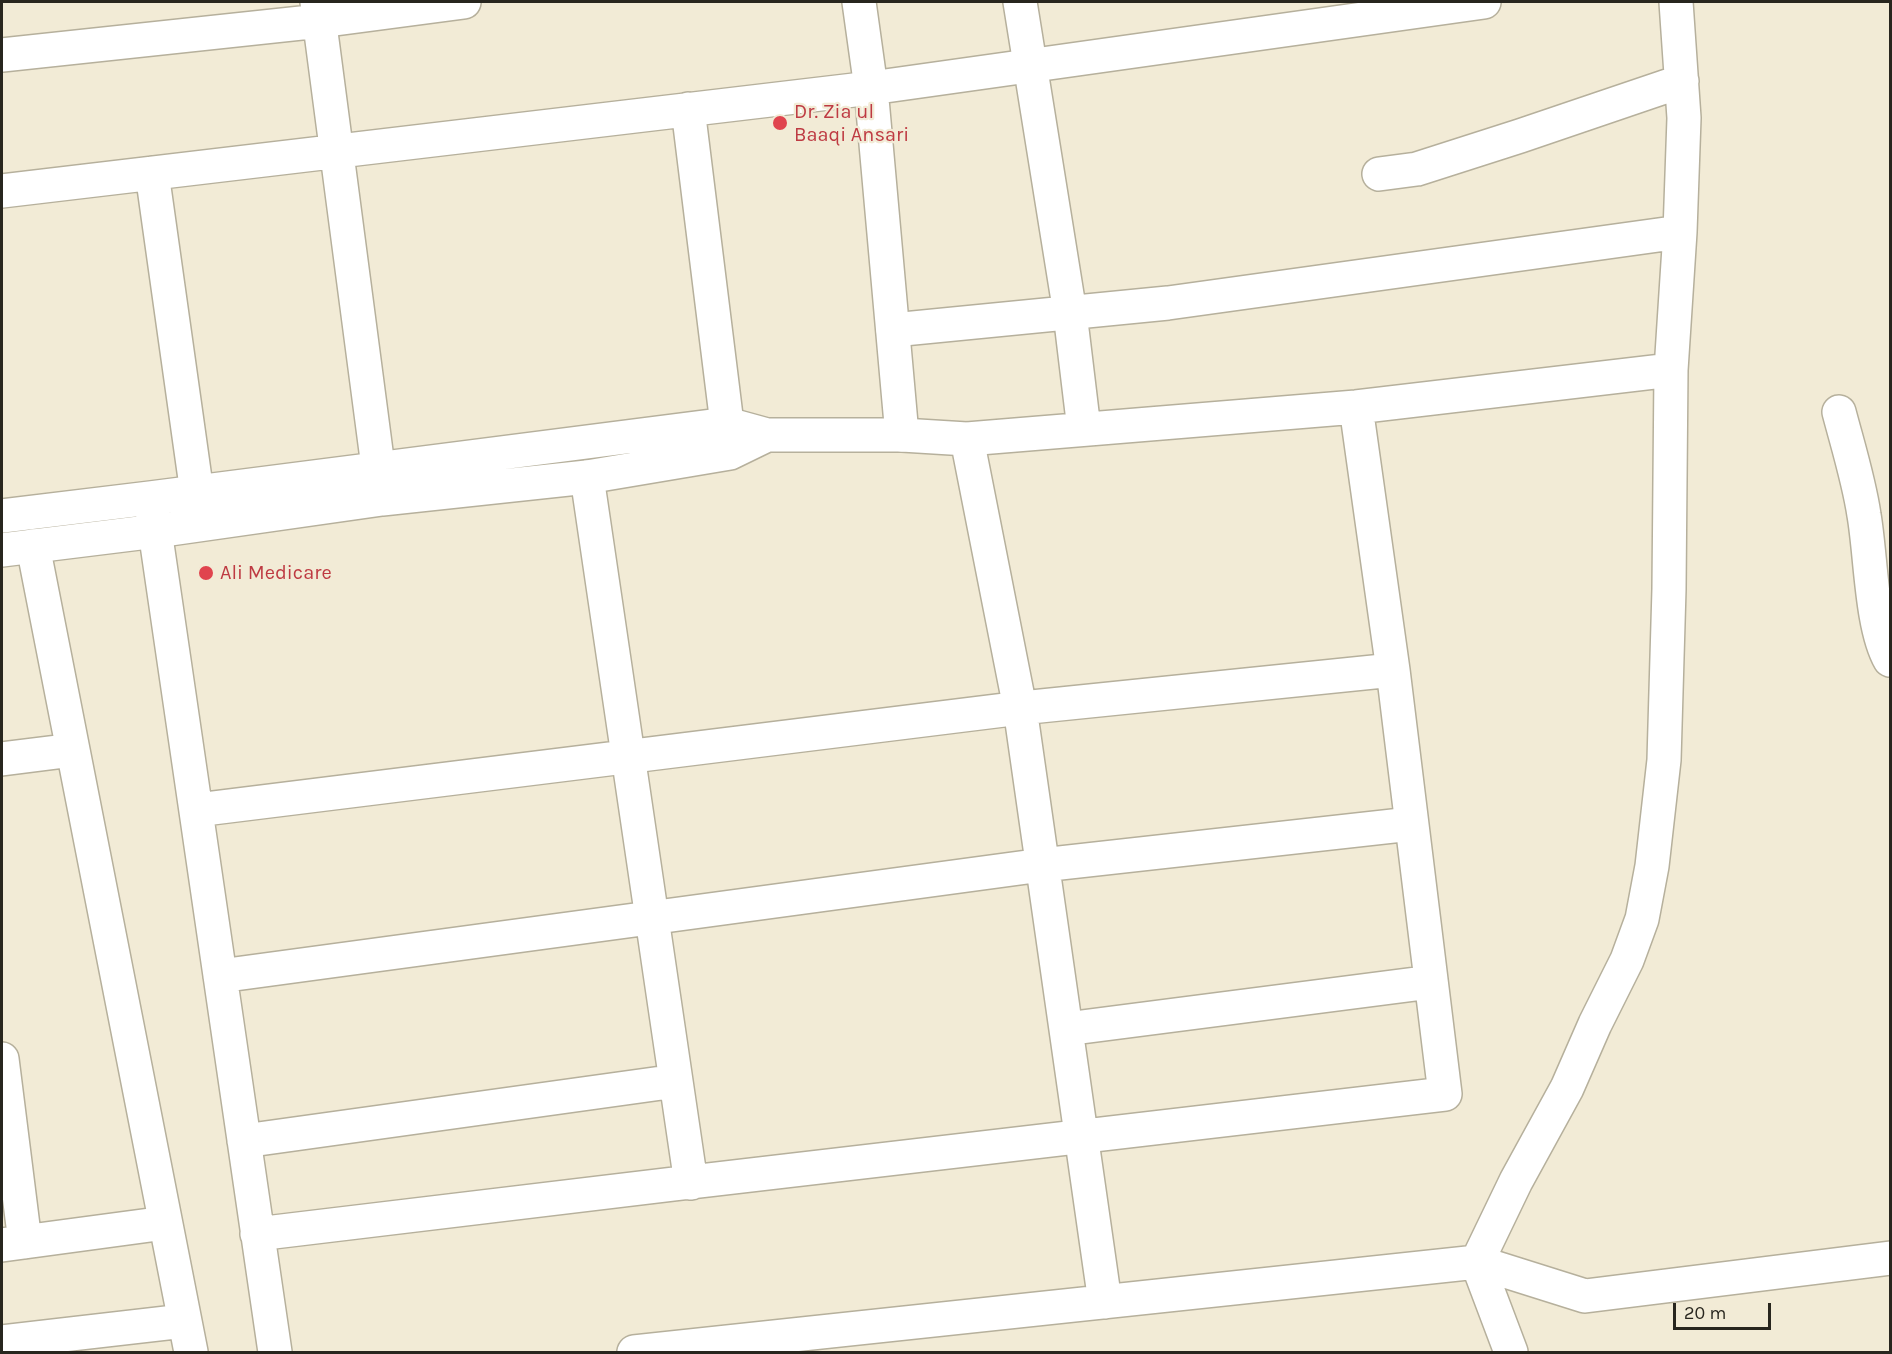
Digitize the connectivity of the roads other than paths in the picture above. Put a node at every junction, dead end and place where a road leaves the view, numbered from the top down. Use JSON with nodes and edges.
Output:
{"nodes":[{"id":1,"x":464,"y":2,"type":"edge"},
{"id":2,"x":859,"y":2,"type":"edge"},
{"id":3,"x":1020,"y":2,"type":"edge"},
{"id":4,"x":1484,"y":2,"type":"edge"},
{"id":5,"x":1676,"y":2,"type":"edge"},
{"id":6,"x":1410,"y":7,"type":"edge"},
{"id":7,"x":318,"y":11,"type":"edge"},
{"id":8,"x":2,"y":55,"type":"edge"},
{"id":9,"x":1032,"y":65,"type":"junction"},
{"id":10,"x":1682,"y":81,"type":"junction"},
{"id":11,"x":871,"y":88,"type":"junction"},
{"id":12,"x":688,"y":110,"type":"junction"},
{"id":13,"x":338,"y":151,"type":"junction"},
{"id":14,"x":152,"y":173,"type":"junction"},
{"id":15,"x":1379,"y":174,"type":"dead end"},
{"id":16,"x":2,"y":191,"type":"edge"},
{"id":17,"x":1680,"y":232,"type":"junction"},
{"id":18,"x":1070,"y":313,"type":"junction"},
{"id":19,"x":893,"y":330,"type":"junction"},
{"id":20,"x":1671,"y":370,"type":"junction"},
{"id":21,"x":1356,"y":407,"type":"junction"},
{"id":22,"x":1839,"y":412,"type":"dead end"},
{"id":23,"x":726,"y":424,"type":"junction"},
{"id":24,"x":1084,"y":429,"type":"junction"},
{"id":25,"x":767,"y":435,"type":"junction"},
{"id":26,"x":902,"y":435,"type":"junction"},
{"id":27,"x":967,"y":439,"type":"junction"},
{"id":28,"x":587,"y":477,"type":"junction"},
{"id":29,"x":381,"y":484,"type":"junction"},
{"id":30,"x":197,"y":493,"type":"junction"},
{"id":31,"x":150,"y":498,"type":"junction"},
{"id":32,"x":2,"y":516,"type":"edge"},
{"id":33,"x":156,"y":531,"type":"junction"},
{"id":34,"x":17,"y":548,"type":"edge"},
{"id":35,"x":1890,"y":660,"type":"edge"},
{"id":36,"x":1393,"y":670,"type":"junction"},
{"id":37,"x":1020,"y":708,"type":"junction"},
{"id":38,"x":73,"y":750,"type":"junction"},
{"id":39,"x":629,"y":756,"type":"junction"},
{"id":40,"x":2,"y":759,"type":"edge"},
{"id":41,"x":196,"y":810,"type":"junction"},
{"id":42,"x":1411,"y":824,"type":"junction"},
{"id":43,"x":1042,"y":865,"type":"junction"},
{"id":44,"x":652,"y":918,"type":"junction"},
{"id":45,"x":220,"y":976,"type":"junction"},
{"id":46,"x":1431,"y":982,"type":"junction"},
{"id":47,"x":1066,"y":1029,"type":"junction"},
{"id":48,"x":2,"y":1059,"type":"edge"},
{"id":49,"x":676,"y":1080,"type":"junction"},
{"id":50,"x":1081,"y":1134,"type":"junction"},
{"id":51,"x":244,"y":1142,"type":"junction"},
{"id":52,"x":691,"y":1183,"type":"junction"},
{"id":53,"x":165,"y":1223,"type":"junction"},
{"id":54,"x":257,"y":1234,"type":"junction"},
{"id":55,"x":13,"y":1244,"type":"edge"},
{"id":56,"x":1890,"y":1258,"type":"edge"},
{"id":57,"x":1477,"y":1262,"type":"junction"},
{"id":58,"x":1105,"y":1302,"type":"junction"},
{"id":59,"x":184,"y":1321,"type":"junction"},
{"id":60,"x":2,"y":1342,"type":"edge"},
{"id":61,"x":191,"y":1353,"type":"edge"},
{"id":62,"x":274,"y":1353,"type":"edge"},
{"id":63,"x":634,"y":1353,"type":"edge"},
{"id":64,"x":1511,"y":1353,"type":"edge"}],
"edges":[{"from":1,"to":7,"type":"street"},
{"from":2,"to":11,"type":"street"},
{"from":3,"to":9,"type":"street"},
{"from":4,"to":6,"type":"street"},
{"from":5,"to":10,"type":"street"},
{"from":6,"to":9,"type":"street"},
{"from":7,"to":8,"type":"street"},
{"from":7,"to":13,"type":"street"},
{"from":9,"to":11,"type":"street"},
{"from":9,"to":18,"type":"street"},
{"from":10,"to":15,"type":"street"},
{"from":10,"to":17,"type":"street"},
{"from":11,"to":12,"type":"street"},
{"from":11,"to":19,"type":"street"},
{"from":12,"to":13,"type":"street"},
{"from":12,"to":23,"type":"street"},
{"from":13,"to":14,"type":"street"},
{"from":13,"to":29,"type":"street"},
{"from":14,"to":16,"type":"street"},
{"from":14,"to":30,"type":"street"},
{"from":17,"to":18,"type":"street"},
{"from":17,"to":20,"type":"street"},
{"from":18,"to":19,"type":"street"},
{"from":18,"to":24,"type":"street"},
{"from":19,"to":26,"type":"street"},
{"from":20,"to":21,"type":"street"},
{"from":20,"to":57,"type":"street"},
{"from":21,"to":24,"type":"street"},
{"from":21,"to":36,"type":"street"},
{"from":22,"to":35,"type":"street"},
{"from":23,"to":25,"type":"street"},
{"from":23,"to":29,"type":"street"},
{"from":24,"to":27,"type":"street"},
{"from":25,"to":26,"type":"street"},
{"from":25,"to":28,"type":"street"},
{"from":26,"to":27,"type":"street"},
{"from":27,"to":37,"type":"street"},
{"from":28,"to":29,"type":"street"},
{"from":28,"to":39,"type":"street"},
{"from":29,"to":30,"type":"street"},
{"from":29,"to":33,"type":"street"},
{"from":30,"to":31,"type":"street"},
{"from":31,"to":32,"type":"street"},
{"from":31,"to":33,"type":"street"},
{"from":33,"to":34,"type":"street"},
{"from":33,"to":41,"type":"street"},
{"from":34,"to":38,"type":"street"},
{"from":36,"to":37,"type":"street"},
{"from":36,"to":42,"type":"street"},
{"from":37,"to":39,"type":"street"},
{"from":37,"to":43,"type":"street"},
{"from":38,"to":40,"type":"street"},
{"from":38,"to":53,"type":"street"},
{"from":39,"to":41,"type":"street"},
{"from":39,"to":44,"type":"street"},
{"from":41,"to":45,"type":"street"},
{"from":42,"to":43,"type":"street"},
{"from":42,"to":46,"type":"street"},
{"from":43,"to":44,"type":"street"},
{"from":43,"to":47,"type":"street"},
{"from":44,"to":45,"type":"street"},
{"from":44,"to":49,"type":"street"},
{"from":45,"to":51,"type":"street"},
{"from":46,"to":47,"type":"street"},
{"from":46,"to":50,"type":"street"},
{"from":47,"to":50,"type":"street"},
{"from":48,"to":55,"type":"street"},
{"from":49,"to":51,"type":"street"},
{"from":49,"to":52,"type":"street"},
{"from":50,"to":52,"type":"street"},
{"from":50,"to":58,"type":"street"},
{"from":51,"to":54,"type":"street"},
{"from":52,"to":54,"type":"street"},
{"from":53,"to":55,"type":"street"},
{"from":53,"to":59,"type":"street"},
{"from":54,"to":62,"type":"street"},
{"from":56,"to":57,"type":"street"},
{"from":57,"to":58,"type":"street"},
{"from":57,"to":64,"type":"street"},
{"from":58,"to":63,"type":"street"},
{"from":59,"to":60,"type":"street"},
{"from":59,"to":61,"type":"street"}]}
